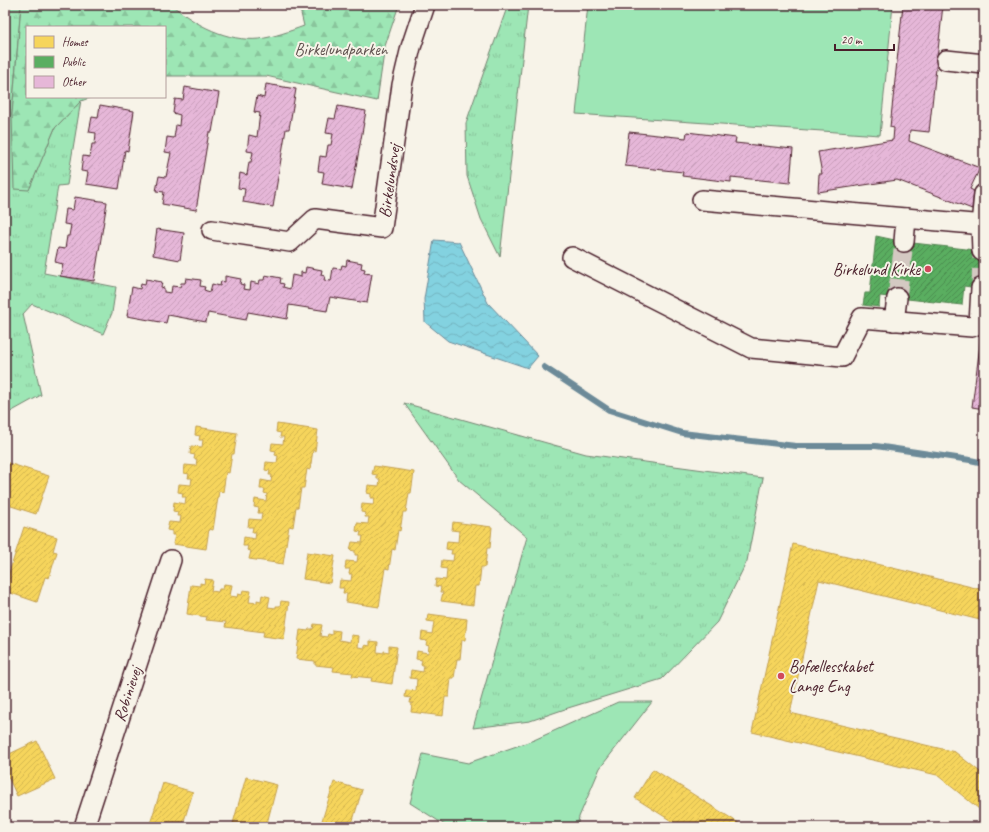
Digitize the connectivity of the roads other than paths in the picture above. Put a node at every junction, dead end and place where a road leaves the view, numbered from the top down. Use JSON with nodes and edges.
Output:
{"nodes":[{"id":1,"x":425,"y":5,"type":"edge"},
{"id":2,"x":946,"y":60,"type":"dead end"},
{"id":3,"x":984,"y":64,"type":"edge"},
{"id":4,"x":984,"y":194,"type":"edge"},
{"id":5,"x":702,"y":200,"type":"dead end"},
{"id":6,"x":906,"y":218,"type":"junction"},
{"id":7,"x":983,"y":225,"type":"edge"},
{"id":8,"x":212,"y":230,"type":"dead end"},
{"id":9,"x":904,"y":242,"type":"tunnel mouth"},
{"id":10,"x":982,"y":251,"type":"dead end"},
{"id":11,"x":572,"y":257,"type":"dead end"},
{"id":12,"x":981,"y":288,"type":"dead end"},
{"id":13,"x":897,"y":298,"type":"tunnel mouth"},
{"id":14,"x":894,"y":321,"type":"junction"},
{"id":15,"x":982,"y":322,"type":"edge"},
{"id":16,"x":171,"y":560,"type":"dead end"},
{"id":17,"x":84,"y":827,"type":"edge"}],
"edges":[{"from":1,"to":8,"type":"street","name":"Birkelundsvej"},
{"from":2,"to":3,"type":"street"},
{"from":4,"to":7,"type":"street"},
{"from":5,"to":6,"type":"street"},
{"from":6,"to":7,"type":"street"},
{"from":6,"to":9,"type":"street"},
{"from":7,"to":10,"type":"street"},
{"from":11,"to":14,"type":"street"},
{"from":12,"to":15,"type":"street"},
{"from":13,"to":14,"type":"street"},
{"from":14,"to":15,"type":"street"},
{"from":16,"to":17,"type":"street","name":"Robinievej"}]}
